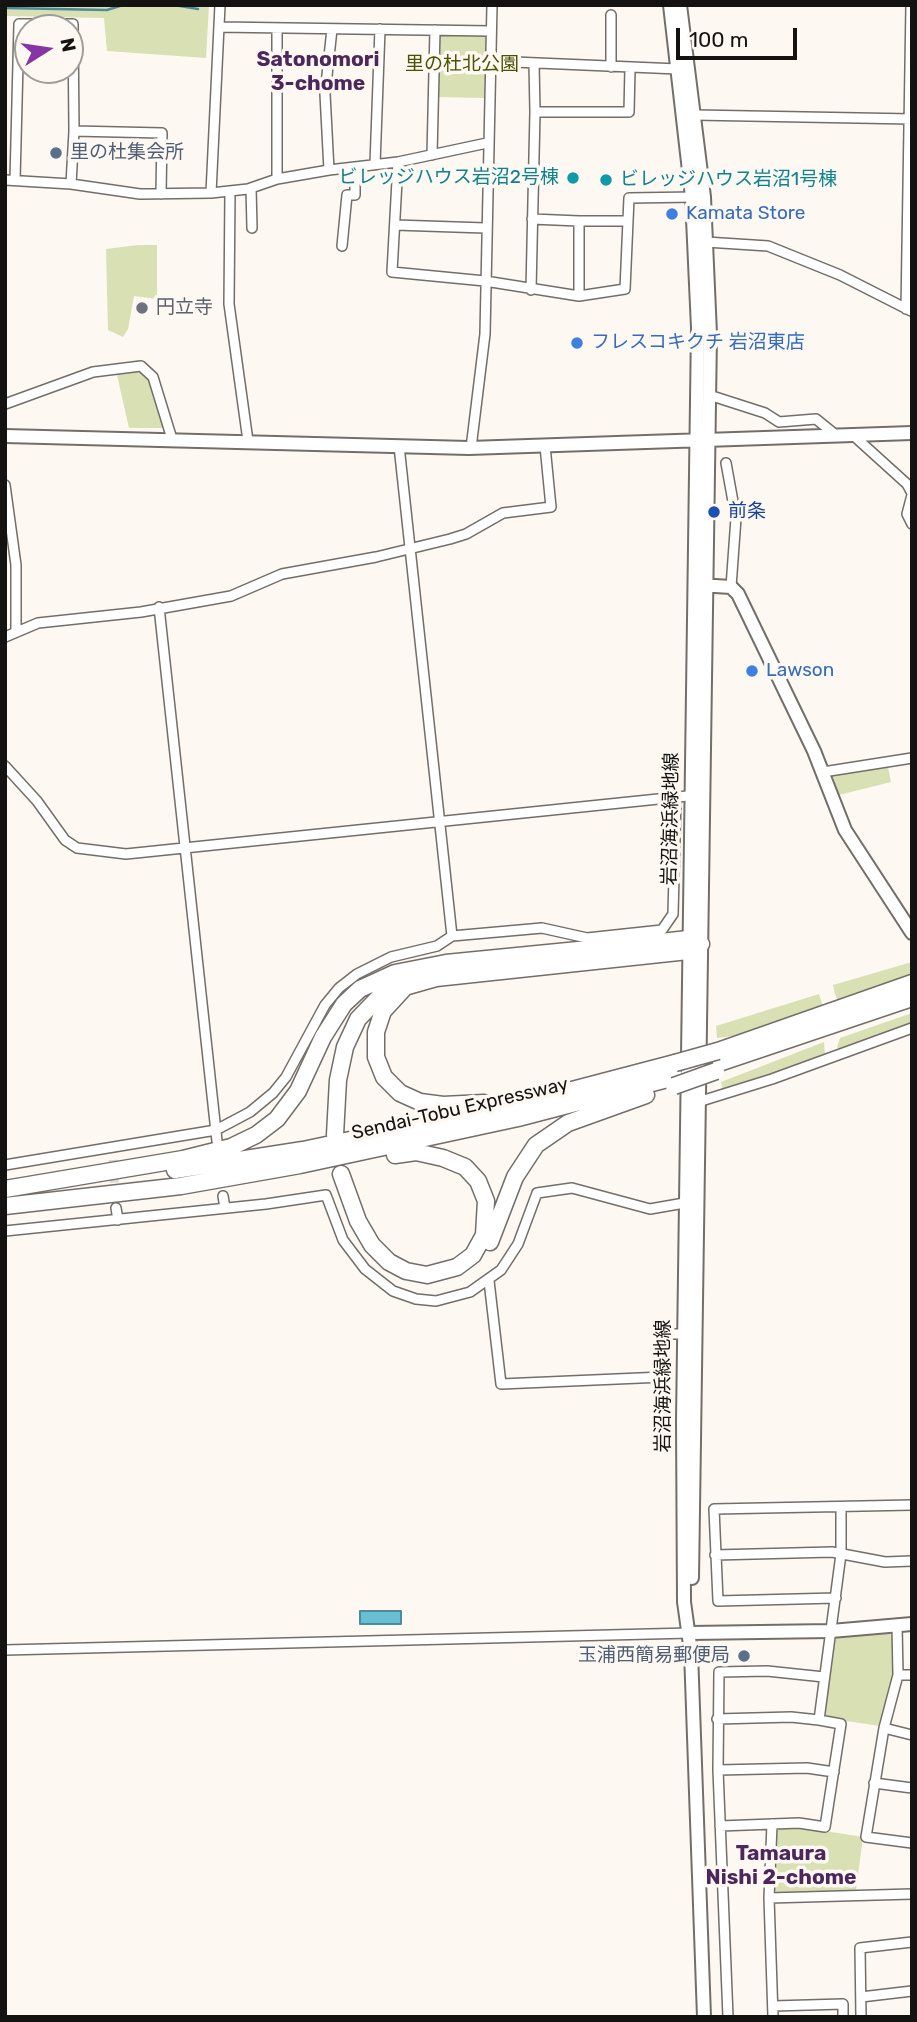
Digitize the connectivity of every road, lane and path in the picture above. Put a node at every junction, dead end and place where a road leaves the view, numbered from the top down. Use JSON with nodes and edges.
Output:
{"nodes":[{"id":1,"x":220,"y":5,"type":"edge"},
{"id":2,"x":492,"y":5,"type":"edge"},
{"id":3,"x":670,"y":5,"type":"edge"},
{"id":4,"x":680,"y":5,"type":"edge"},
{"id":5,"x":911,"y":5,"type":"edge"},
{"id":6,"x":611,"y":15,"type":"dead end"},
{"id":7,"x":219,"y":27,"type":"junction"},
{"id":8,"x":278,"y":28,"type":"junction"},
{"id":9,"x":332,"y":29,"type":"junction"},
{"id":10,"x":380,"y":29,"type":"junction"},
{"id":11,"x":435,"y":30,"type":"junction"},
{"id":12,"x":491,"y":31,"type":"junction"},
{"id":13,"x":491,"y":61,"type":"junction"},
{"id":14,"x":534,"y":63,"type":"junction"},
{"id":15,"x":611,"y":68,"type":"junction"},
{"id":16,"x":630,"y":68,"type":"junction"},
{"id":17,"x":678,"y":69,"type":"junction"},
{"id":18,"x":534,"y":112,"type":"junction"},
{"id":19,"x":695,"y":115,"type":"junction"},
{"id":20,"x":911,"y":119,"type":"edge"},
{"id":21,"x":74,"y":131,"type":"junction"},
{"id":22,"x":5,"y":135,"type":"edge"},
{"id":23,"x":16,"y":136,"type":"junction"},
{"id":24,"x":487,"y":142,"type":"junction"},
{"id":25,"x":432,"y":155,"type":"junction"},
{"id":26,"x":398,"y":162,"type":"junction"},
{"id":27,"x":375,"y":164,"type":"junction"},
{"id":28,"x":355,"y":167,"type":"junction"},
{"id":29,"x":329,"y":170,"type":"junction"},
{"id":30,"x":277,"y":179,"type":"junction"},
{"id":31,"x":10,"y":180,"type":"edge"},
{"id":32,"x":71,"y":184,"type":"junction"},
{"id":33,"x":251,"y":188,"type":"junction"},
{"id":34,"x":230,"y":191,"type":"junction"},
{"id":35,"x":211,"y":193,"type":"junction"},
{"id":36,"x":161,"y":194,"type":"junction"},
{"id":37,"x":698,"y":197,"type":"junction"},
{"id":38,"x":532,"y":219,"type":"junction"},
{"id":39,"x":579,"y":221,"type":"junction"},
{"id":40,"x":627,"y":221,"type":"junction"},
{"id":41,"x":395,"y":225,"type":"junction"},
{"id":42,"x":252,"y":228,"type":"dead end"},
{"id":43,"x":485,"y":229,"type":"junction"},
{"id":44,"x":706,"y":242,"type":"junction"},
{"id":45,"x":342,"y":246,"type":"dead end"},
{"id":46,"x":485,"y":281,"type":"junction"},
{"id":47,"x":531,"y":290,"type":"junction"},
{"id":48,"x":579,"y":296,"type":"junction"},
{"id":49,"x":909,"y":310,"type":"edge"},
{"id":50,"x":709,"y":395,"type":"junction"},
{"id":51,"x":5,"y":404,"type":"edge"},
{"id":52,"x":912,"y":433,"type":"edge"},
{"id":53,"x":5,"y":436,"type":"edge"},
{"id":54,"x":838,"y":436,"type":"junction"},
{"id":55,"x":854,"y":436,"type":"junction"},
{"id":56,"x":172,"y":439,"type":"junction"},
{"id":57,"x":703,"y":440,"type":"junction"},
{"id":58,"x":248,"y":441,"type":"junction"},
{"id":59,"x":399,"y":446,"type":"junction"},
{"id":60,"x":545,"y":446,"type":"junction"},
{"id":61,"x":471,"y":448,"type":"junction"},
{"id":62,"x":726,"y":463,"type":"dead end"},
{"id":63,"x":5,"y":485,"type":"edge"},
{"id":64,"x":912,"y":494,"type":"edge"},
{"id":65,"x":912,"y":524,"type":"edge"},
{"id":66,"x":409,"y":547,"type":"junction"},
{"id":67,"x":701,"y":585,"type":"junction"},
{"id":68,"x":731,"y":587,"type":"junction"},
{"id":69,"x":159,"y":607,"type":"junction"},
{"id":70,"x":16,"y":631,"type":"junction"},
{"id":71,"x":5,"y":637,"type":"edge"},
{"id":72,"x":912,"y":758,"type":"edge"},
{"id":73,"x":5,"y":766,"type":"edge"},
{"id":74,"x":823,"y":772,"type":"junction"},
{"id":75,"x":696,"y":795,"type":"junction"},
{"id":76,"x":676,"y":798,"type":"junction"},
{"id":77,"x":441,"y":824,"type":"junction"},
{"id":78,"x":186,"y":849,"type":"junction"},
{"id":79,"x":912,"y":933,"type":"edge"},
{"id":80,"x":452,"y":936,"type":"junction"},
{"id":81,"x":693,"y":945,"type":"junction"},
{"id":82,"x":382,"y":979,"type":"junction"},
{"id":83,"x":912,"y":983,"type":"edge"},
{"id":84,"x":409,"y":984,"type":"junction"},
{"id":85,"x":912,"y":998,"type":"edge"},
{"id":86,"x":912,"y":1028,"type":"edge"},
{"id":87,"x":717,"y":1062,"type":"junction"},
{"id":88,"x":675,"y":1075,"type":"junction"},
{"id":89,"x":698,"y":1102,"type":"junction"},
{"id":90,"x":216,"y":1129,"type":"junction"},
{"id":91,"x":217,"y":1141,"type":"dead end"},
{"id":92,"x":111,"y":1148,"type":"junction"},
{"id":93,"x":113,"y":1160,"type":"tunnel mouth"},
{"id":94,"x":5,"y":1165,"type":"edge"},
{"id":95,"x":5,"y":1189,"type":"edge"},
{"id":96,"x":223,"y":1195,"type":"dead end"},
{"id":97,"x":103,"y":1196,"type":"junction"},
{"id":98,"x":692,"y":1202,"type":"junction"},
{"id":99,"x":5,"y":1206,"type":"edge"},
{"id":100,"x":116,"y":1208,"type":"tunnel mouth"},
{"id":101,"x":225,"y":1208,"type":"junction"},
{"id":102,"x":118,"y":1220,"type":"junction"},
{"id":103,"x":5,"y":1231,"type":"edge"},
{"id":104,"x":489,"y":1281,"type":"junction"},
{"id":105,"x":683,"y":1334,"type":"junction"},
{"id":106,"x":912,"y":1505,"type":"edge"},
{"id":107,"x":841,"y":1507,"type":"junction"},
{"id":108,"x":841,"y":1554,"type":"junction"},
{"id":109,"x":715,"y":1556,"type":"junction"},
{"id":110,"x":912,"y":1561,"type":"edge"},
{"id":111,"x":836,"y":1598,"type":"junction"},
{"id":112,"x":912,"y":1624,"type":"edge"},
{"id":113,"x":897,"y":1625,"type":"junction"},
{"id":114,"x":831,"y":1631,"type":"junction"},
{"id":115,"x":690,"y":1633,"type":"junction"},
{"id":116,"x":5,"y":1650,"type":"edge"},
{"id":117,"x":898,"y":1675,"type":"junction"},
{"id":118,"x":912,"y":1675,"type":"edge"},
{"id":119,"x":824,"y":1676,"type":"junction"},
{"id":120,"x":717,"y":1719,"type":"junction"},
{"id":121,"x":819,"y":1720,"type":"junction"},
{"id":122,"x":884,"y":1728,"type":"junction"},
{"id":123,"x":912,"y":1735,"type":"edge"},
{"id":124,"x":718,"y":1770,"type":"junction"},
{"id":125,"x":834,"y":1772,"type":"junction"},
{"id":126,"x":874,"y":1783,"type":"junction"},
{"id":127,"x":912,"y":1788,"type":"edge"},
{"id":128,"x":772,"y":1824,"type":"junction"},
{"id":129,"x":720,"y":1826,"type":"junction"},
{"id":130,"x":912,"y":1843,"type":"edge"},
{"id":131,"x":912,"y":1894,"type":"edge"},
{"id":132,"x":769,"y":1898,"type":"junction"},
{"id":133,"x":912,"y":1942,"type":"edge"},
{"id":134,"x":912,"y":1991,"type":"edge"},
{"id":135,"x":861,"y":1997,"type":"junction"},
{"id":136,"x":773,"y":2006,"type":"junction"},
{"id":137,"x":704,"y":2017,"type":"edge"},
{"id":138,"x":728,"y":2017,"type":"edge"},
{"id":139,"x":774,"y":2017,"type":"edge"},
{"id":140,"x":843,"y":2017,"type":"edge"},
{"id":141,"x":860,"y":2017,"type":"edge"}],
"edges":[{"from":1,"to":7,"type":"street"},
{"from":2,"to":12,"type":"street"},
{"from":3,"to":17,"type":"main road","name":"岩沼海浜緑地線"},
{"from":4,"to":19,"type":"main road","name":"岩沼海浜緑地線"},
{"from":5,"to":20,"type":"street"},
{"from":6,"to":15,"type":"street"},
{"from":7,"to":8,"type":"street"},
{"from":7,"to":35,"type":"street"},
{"from":8,"to":9,"type":"street"},
{"from":8,"to":30,"type":"street"},
{"from":9,"to":10,"type":"street"},
{"from":9,"to":29,"type":"street"},
{"from":10,"to":11,"type":"street"},
{"from":10,"to":27,"type":"street"},
{"from":11,"to":12,"type":"street"},
{"from":11,"to":25,"type":"street"},
{"from":12,"to":13,"type":"street"},
{"from":13,"to":14,"type":"street"},
{"from":13,"to":24,"type":"street"},
{"from":14,"to":15,"type":"street"},
{"from":14,"to":18,"type":"street"},
{"from":15,"to":16,"type":"street"},
{"from":16,"to":17,"type":"street"},
{"from":16,"to":18,"type":"street"},
{"from":17,"to":37,"type":"main road","name":"岩沼海浜緑地線"},
{"from":18,"to":38,"type":"street"},
{"from":19,"to":20,"type":"street"},
{"from":19,"to":37,"type":"main road","name":"岩沼海浜緑地線"},
{"from":20,"to":49,"type":"street"},
{"from":21,"to":23,"type":"street"},
{"from":21,"to":32,"type":"street"},
{"from":21,"to":36,"type":"street"},
{"from":22,"to":23,"type":"street"},
{"from":23,"to":31,"type":"street"},
{"from":24,"to":25,"type":"street"},
{"from":24,"to":43,"type":"street"},
{"from":25,"to":26,"type":"street"},
{"from":26,"to":27,"type":"street"},
{"from":26,"to":41,"type":"street"},
{"from":27,"to":28,"type":"street"},
{"from":28,"to":29,"type":"street"},
{"from":28,"to":45,"type":"street"},
{"from":29,"to":30,"type":"street"},
{"from":30,"to":33,"type":"street"},
{"from":31,"to":32,"type":"street"},
{"from":32,"to":36,"type":"street"},
{"from":33,"to":34,"type":"street"},
{"from":33,"to":42,"type":"street"},
{"from":34,"to":35,"type":"street"},
{"from":34,"to":58,"type":"street"},
{"from":35,"to":36,"type":"street"},
{"from":37,"to":40,"type":"street"},
{"from":37,"to":44,"type":"main road","name":"岩沼海浜緑地線"},
{"from":37,"to":57,"type":"main road","name":"岩沼海浜緑地線"},
{"from":38,"to":39,"type":"street"},
{"from":38,"to":47,"type":"street"},
{"from":39,"to":40,"type":"street"},
{"from":39,"to":48,"type":"street"},
{"from":40,"to":48,"type":"street"},
{"from":41,"to":43,"type":"street"},
{"from":41,"to":46,"type":"street"},
{"from":43,"to":46,"type":"street"},
{"from":44,"to":49,"type":"street"},
{"from":44,"to":50,"type":"main road","name":"岩沼海浜緑地線"},
{"from":46,"to":47,"type":"street"},
{"from":46,"to":61,"type":"street"},
{"from":47,"to":48,"type":"street"},
{"from":50,"to":54,"type":"street"},
{"from":50,"to":57,"type":"main road","name":"岩沼海浜緑地線"},
{"from":51,"to":56,"type":"street"},
{"from":52,"to":55,"type":"main road"},
{"from":53,"to":56,"type":"main road"},
{"from":54,"to":55,"type":"main road"},
{"from":54,"to":57,"type":"main road"},
{"from":55,"to":64,"type":"street"},
{"from":56,"to":58,"type":"main road"},
{"from":57,"to":60,"type":"main road"},
{"from":57,"to":67,"type":"main road","name":"岩沼海浜緑地線"},
{"from":58,"to":59,"type":"main road"},
{"from":59,"to":61,"type":"main road"},
{"from":59,"to":66,"type":"street"},
{"from":60,"to":61,"type":"main road"},
{"from":60,"to":66,"type":"street"},
{"from":62,"to":68,"type":"street"},
{"from":63,"to":70,"type":"street"},
{"from":64,"to":65,"type":"street"},
{"from":66,"to":69,"type":"street"},
{"from":66,"to":77,"type":"street"},
{"from":67,"to":68,"type":"main road"},
{"from":67,"to":75,"type":"main road","name":"岩沼海浜緑地線"},
{"from":68,"to":74,"type":"main road"},
{"from":69,"to":70,"type":"street"},
{"from":69,"to":78,"type":"street"},
{"from":70,"to":71,"type":"street"},
{"from":72,"to":74,"type":"street"},
{"from":73,"to":78,"type":"street"},
{"from":74,"to":79,"type":"main road"},
{"from":75,"to":76,"type":"street"},
{"from":75,"to":81,"type":"main road","name":"岩沼海浜緑地線"},
{"from":76,"to":77,"type":"street"},
{"from":76,"to":80,"type":"street"},
{"from":77,"to":78,"type":"street"},
{"from":77,"to":80,"type":"street"},
{"from":78,"to":90,"type":"street"},
{"from":80,"to":90,"type":"street"},
{"from":81,"to":82,"type":"highway"},
{"from":81,"to":84,"type":"highway"},
{"from":81,"to":89,"type":"main road","name":"岩沼海浜緑地線"},
{"from":81,"to":98,"type":"main road","name":"岩沼海浜緑地線"},
{"from":82,"to":84,"type":"highway"},
{"from":82,"to":95,"type":"highway"},
{"from":83,"to":87,"type":"highway","name":"Sendai-Tobu Expressway"},
{"from":84,"to":88,"type":"highway"},
{"from":85,"to":87,"type":"highway","name":"Sendai-Tobu Expressway"},
{"from":86,"to":89,"type":"street"},
{"from":87,"to":88,"type":"highway","name":"Sendai-Tobu Expressway"},
{"from":88,"to":95,"type":"highway","name":"Sendai-Tobu Expressway"},
{"from":88,"to":97,"type":"highway","name":"Sendai-Tobu Expressway"},
{"from":88,"to":97,"type":"highway"},
{"from":89,"to":98,"type":"main road","name":"岩沼海浜緑地線"},
{"from":90,"to":91,"type":"street"},
{"from":90,"to":92,"type":"street"},
{"from":92,"to":93,"type":"street"},
{"from":92,"to":94,"type":"street"},
{"from":96,"to":101,"type":"street"},
{"from":97,"to":99,"type":"highway","name":"Sendai-Tobu Expressway"},
{"from":98,"to":104,"type":"street"},
{"from":98,"to":105,"type":"main road","name":"岩沼海浜緑地線"},
{"from":98,"to":115,"type":"main road","name":"岩沼海浜緑地線"},
{"from":100,"to":102,"type":"street"},
{"from":101,"to":102,"type":"street"},
{"from":101,"to":104,"type":"street"},
{"from":102,"to":103,"type":"street"},
{"from":104,"to":105,"type":"street"},
{"from":105,"to":115,"type":"main road","name":"岩沼海浜緑地線"},
{"from":106,"to":107,"type":"street"},
{"from":107,"to":108,"type":"street"},
{"from":107,"to":109,"type":"street"},
{"from":108,"to":109,"type":"street"},
{"from":108,"to":110,"type":"street"},
{"from":108,"to":111,"type":"street"},
{"from":109,"to":111,"type":"street"},
{"from":111,"to":114,"type":"street"},
{"from":112,"to":113,"type":"main road"},
{"from":113,"to":114,"type":"main road"},
{"from":113,"to":117,"type":"street"},
{"from":114,"to":115,"type":"main road"},
{"from":114,"to":119,"type":"street"},
{"from":115,"to":116,"type":"street"},
{"from":115,"to":137,"type":"main road","name":"岩沼海浜緑地線"},
{"from":117,"to":118,"type":"street"},
{"from":117,"to":122,"type":"street"},
{"from":119,"to":120,"type":"street"},
{"from":119,"to":121,"type":"street"},
{"from":120,"to":121,"type":"street"},
{"from":120,"to":124,"type":"street"},
{"from":121,"to":125,"type":"street"},
{"from":122,"to":123,"type":"street"},
{"from":122,"to":126,"type":"street"},
{"from":124,"to":125,"type":"street"},
{"from":124,"to":129,"type":"street"},
{"from":125,"to":128,"type":"street"},
{"from":126,"to":127,"type":"street"},
{"from":126,"to":130,"type":"street"},
{"from":128,"to":129,"type":"street"},
{"from":128,"to":132,"type":"street"},
{"from":129,"to":138,"type":"street"},
{"from":131,"to":132,"type":"street"},
{"from":132,"to":136,"type":"street"},
{"from":133,"to":135,"type":"street"},
{"from":134,"to":135,"type":"street"},
{"from":135,"to":141,"type":"street"},
{"from":136,"to":139,"type":"street"},
{"from":136,"to":140,"type":"street"}]}
